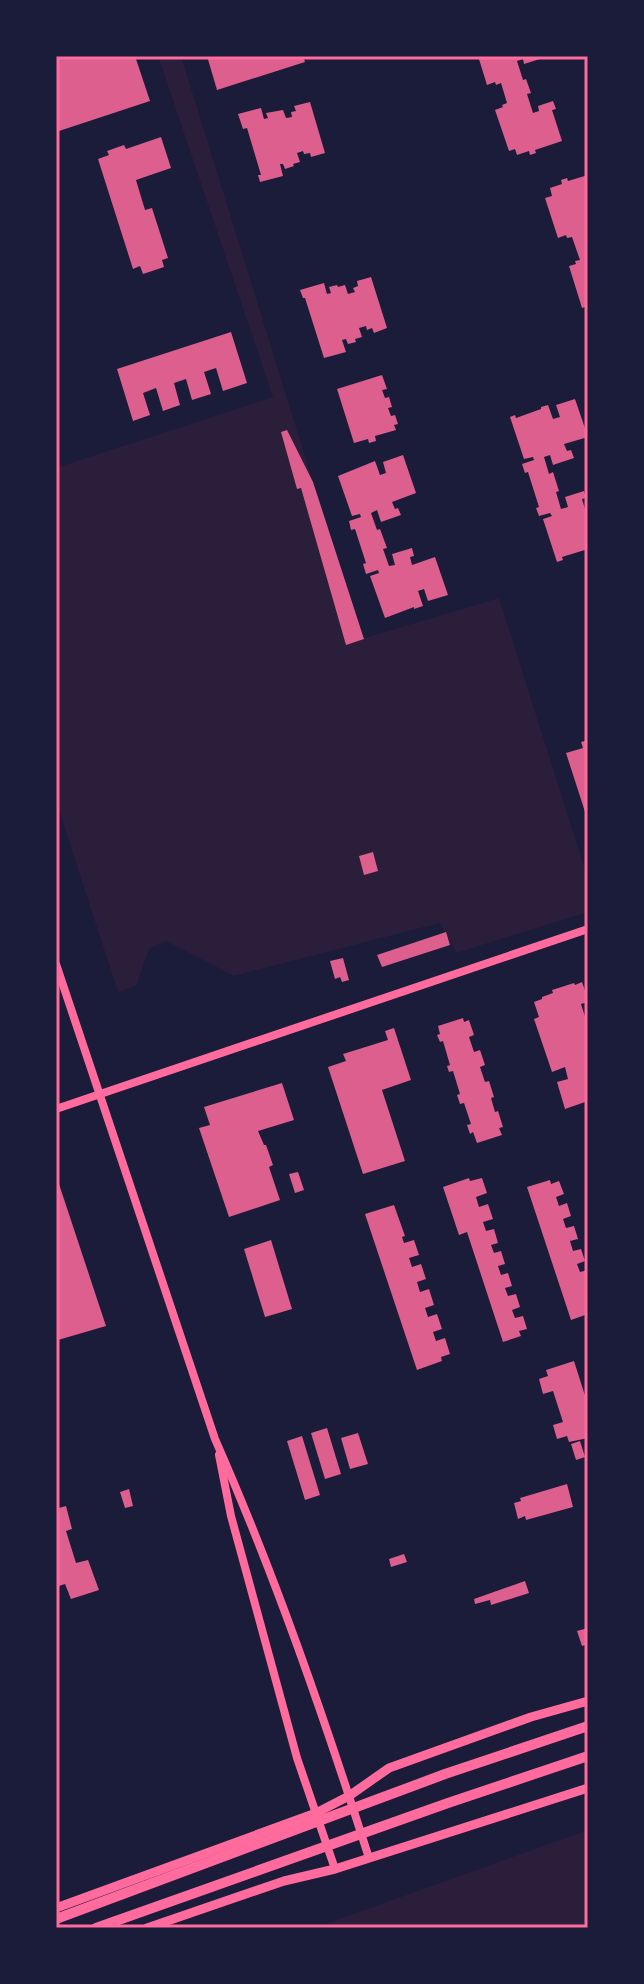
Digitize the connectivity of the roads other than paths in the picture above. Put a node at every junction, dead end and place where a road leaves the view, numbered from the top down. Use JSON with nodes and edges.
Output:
{"nodes":[{"id":1,"x":588,"y":929,"type":"edge"},
{"id":2,"x":56,"y":964,"type":"edge"},
{"id":3,"x":99,"y":1094,"type":"junction"},
{"id":4,"x":56,"y":1109,"type":"edge"},
{"id":5,"x":215,"y":1439,"type":"junction"},
{"id":6,"x":588,"y":1701,"type":"edge"},
{"id":7,"x":588,"y":1726,"type":"edge"},
{"id":8,"x":588,"y":1756,"type":"edge"},
{"id":9,"x":588,"y":1788,"type":"edge"},
{"id":10,"x":349,"y":1796,"type":"junction"},
{"id":11,"x":316,"y":1813,"type":"junction"},
{"id":12,"x":369,"y":1858,"type":"junction"},
{"id":13,"x":335,"y":1869,"type":"junction"},
{"id":14,"x":56,"y":1908,"type":"edge"},
{"id":15,"x":56,"y":1919,"type":"edge"},
{"id":16,"x":96,"y":1928,"type":"edge"},
{"id":17,"x":147,"y":1928,"type":"edge"}],
"edges":[{"from":1,"to":3,"type":"street"},
{"from":2,"to":3,"type":"street"},
{"from":3,"to":4,"type":"street"},
{"from":3,"to":5,"type":"street"},
{"from":5,"to":10,"type":"street"},
{"from":5,"to":11,"type":"street"},
{"from":6,"to":10,"type":"main road"},
{"from":7,"to":15,"type":"highway"},
{"from":8,"to":16,"type":"highway"},
{"from":9,"to":12,"type":"main road"},
{"from":10,"to":11,"type":"main road"},
{"from":10,"to":12,"type":"street"},
{"from":11,"to":13,"type":"street"},
{"from":11,"to":14,"type":"main road"},
{"from":12,"to":13,"type":"main road"},
{"from":13,"to":17,"type":"main road"}]}
